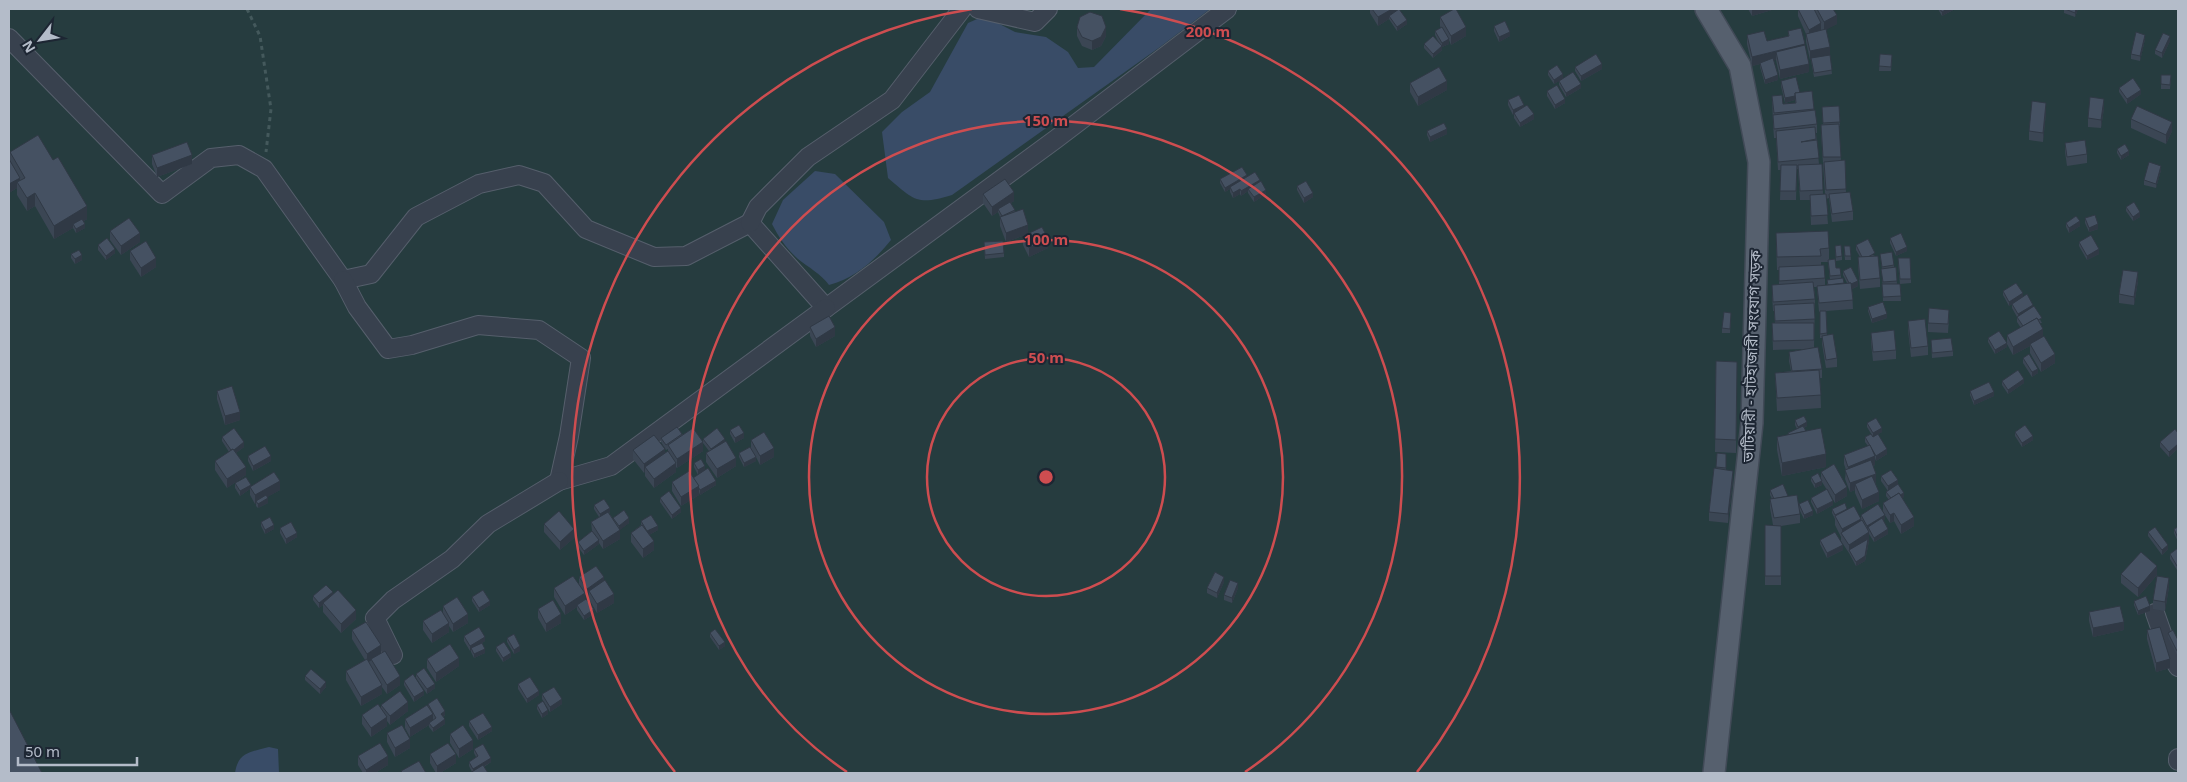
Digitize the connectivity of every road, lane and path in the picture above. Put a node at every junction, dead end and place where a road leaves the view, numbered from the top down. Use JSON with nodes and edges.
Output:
{"nodes":[{"id":1,"x":247,"y":9,"type":"edge"},
{"id":2,"x":962,"y":9,"type":"edge"},
{"id":3,"x":978,"y":9,"type":"edge"},
{"id":4,"x":1048,"y":9,"type":"edge"},
{"id":5,"x":1227,"y":9,"type":"edge"},
{"id":6,"x":1706,"y":9,"type":"edge"},
{"id":7,"x":9,"y":38,"type":"edge"},
{"id":8,"x":264,"y":170,"type":"junction"},
{"id":9,"x":750,"y":223,"type":"junction"},
{"id":10,"x":343,"y":280,"type":"junction"},
{"id":11,"x":826,"y":308,"type":"junction"},
{"id":12,"x":559,"y":481,"type":"junction"},
{"id":13,"x":2155,"y":613,"type":"dead end"},
{"id":14,"x":393,"y":655,"type":"dead end"},
{"id":15,"x":2178,"y":667,"type":"edge"},
{"id":16,"x":1714,"y":773,"type":"edge"}],
"edges":[{"from":1,"to":8,"type":"path"},
{"from":2,"to":9,"type":"street"},
{"from":3,"to":4,"type":"street"},
{"from":5,"to":11,"type":"street"},
{"from":6,"to":16,"type":"main road","name":"ভাটিয়ারী - হাটহাজারী সংযোগ সড়ক"},
{"from":7,"to":8,"type":"street"},
{"from":8,"to":10,"type":"street"},
{"from":9,"to":10,"type":"street"},
{"from":9,"to":11,"type":"street"},
{"from":10,"to":12,"type":"street"},
{"from":11,"to":12,"type":"street"},
{"from":12,"to":14,"type":"street"},
{"from":13,"to":15,"type":"street"}]}
